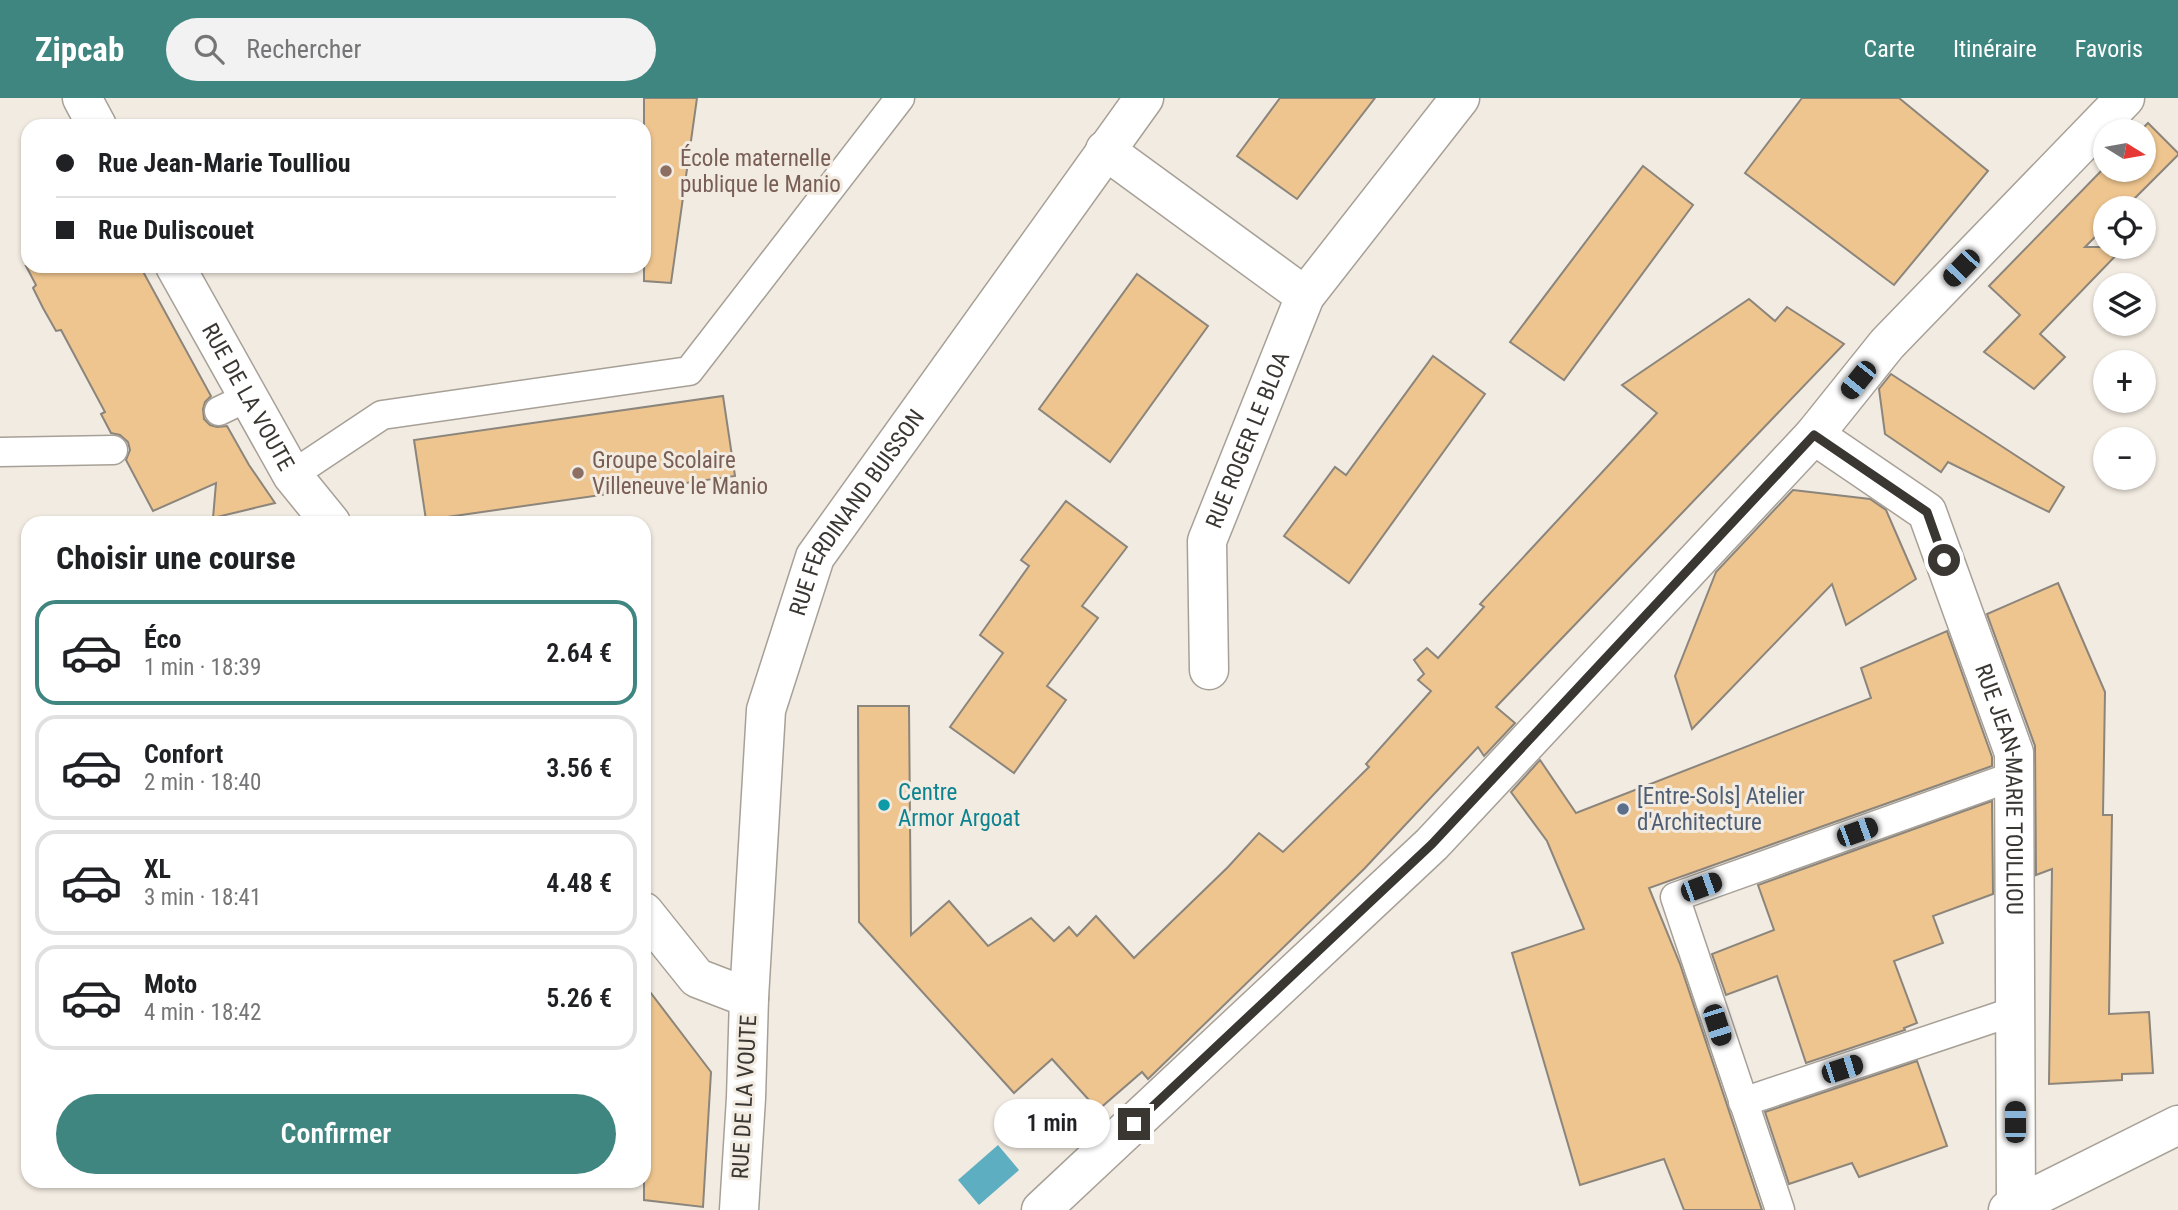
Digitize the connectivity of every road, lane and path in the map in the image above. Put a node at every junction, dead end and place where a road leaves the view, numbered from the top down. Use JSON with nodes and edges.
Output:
{"nodes":[{"id":1,"x":82,"y":98,"type":"edge"},
{"id":2,"x":900,"y":98,"type":"edge"},
{"id":3,"x":1144,"y":98,"type":"edge"},
{"id":4,"x":1460,"y":98,"type":"edge"},
{"id":5,"x":2125,"y":98,"type":"edge"},
{"id":6,"x":93,"y":119,"type":"edge"},
{"id":7,"x":1105,"y":150,"type":"junction"},
{"id":8,"x":178,"y":273,"type":"edge"},
{"id":9,"x":1305,"y":296,"type":"junction"},
{"id":10,"x":1814,"y":435,"type":"junction"},
{"id":11,"x":113,"y":450,"type":"dead end"},
{"id":12,"x":0,"y":452,"type":"edge"},
{"id":13,"x":292,"y":475,"type":"junction"},
{"id":14,"x":325,"y":516,"type":"edge"},
{"id":15,"x":1209,"y":670,"type":"dead end"},
{"id":16,"x":2014,"y":776,"type":"junction"},
{"id":17,"x":651,"y":921,"type":"edge"},
{"id":18,"x":749,"y":998,"type":"junction"},
{"id":19,"x":2015,"y":1011,"type":"junction"},
{"id":20,"x":1743,"y":1102,"type":"junction"},
{"id":21,"x":2178,"y":1125,"type":"edge"},
{"id":22,"x":2012,"y":1208,"type":"edge"},
{"id":23,"x":739,"y":1210,"type":"edge"},
{"id":24,"x":1041,"y":1210,"type":"edge"},
{"id":25,"x":1780,"y":1210,"type":"edge"}],
"edges":[{"from":1,"to":6,"type":"street"},
{"from":2,"to":13,"type":"lane"},
{"from":3,"to":7,"type":"street","name":"RUE FERDINAND BUISSON"},
{"from":4,"to":9,"type":"street","name":"RUE ROGER LE BLOA"},
{"from":5,"to":10,"type":"street"},
{"from":7,"to":9,"type":"street"},
{"from":7,"to":18,"type":"street","name":"RUE FERDINAND BUISSON"},
{"from":8,"to":13,"type":"street","name":"RUE DE LA VOUTE"},
{"from":9,"to":15,"type":"street","name":"RUE ROGER LE BLOA"},
{"from":10,"to":16,"type":"street","name":"RUE JEAN-MARIE TOULLIOU"},
{"from":10,"to":24,"type":"street"},
{"from":11,"to":12,"type":"lane"},
{"from":13,"to":14,"type":"street","name":"RUE DE LA VOUTE"},
{"from":16,"to":19,"type":"street","name":"RUE JEAN-MARIE TOULLIOU"},
{"from":16,"to":20,"type":"lane"},
{"from":17,"to":18,"type":"street","name":"RUE DE LA VOUTE"},
{"from":18,"to":23,"type":"street","name":"RUE DE LA VOUTE"},
{"from":19,"to":20,"type":"lane"},
{"from":19,"to":22,"type":"street","name":"RUE JEAN-MARIE TOULLIOU"},
{"from":20,"to":25,"type":"lane"},
{"from":21,"to":22,"type":"street"}]}
